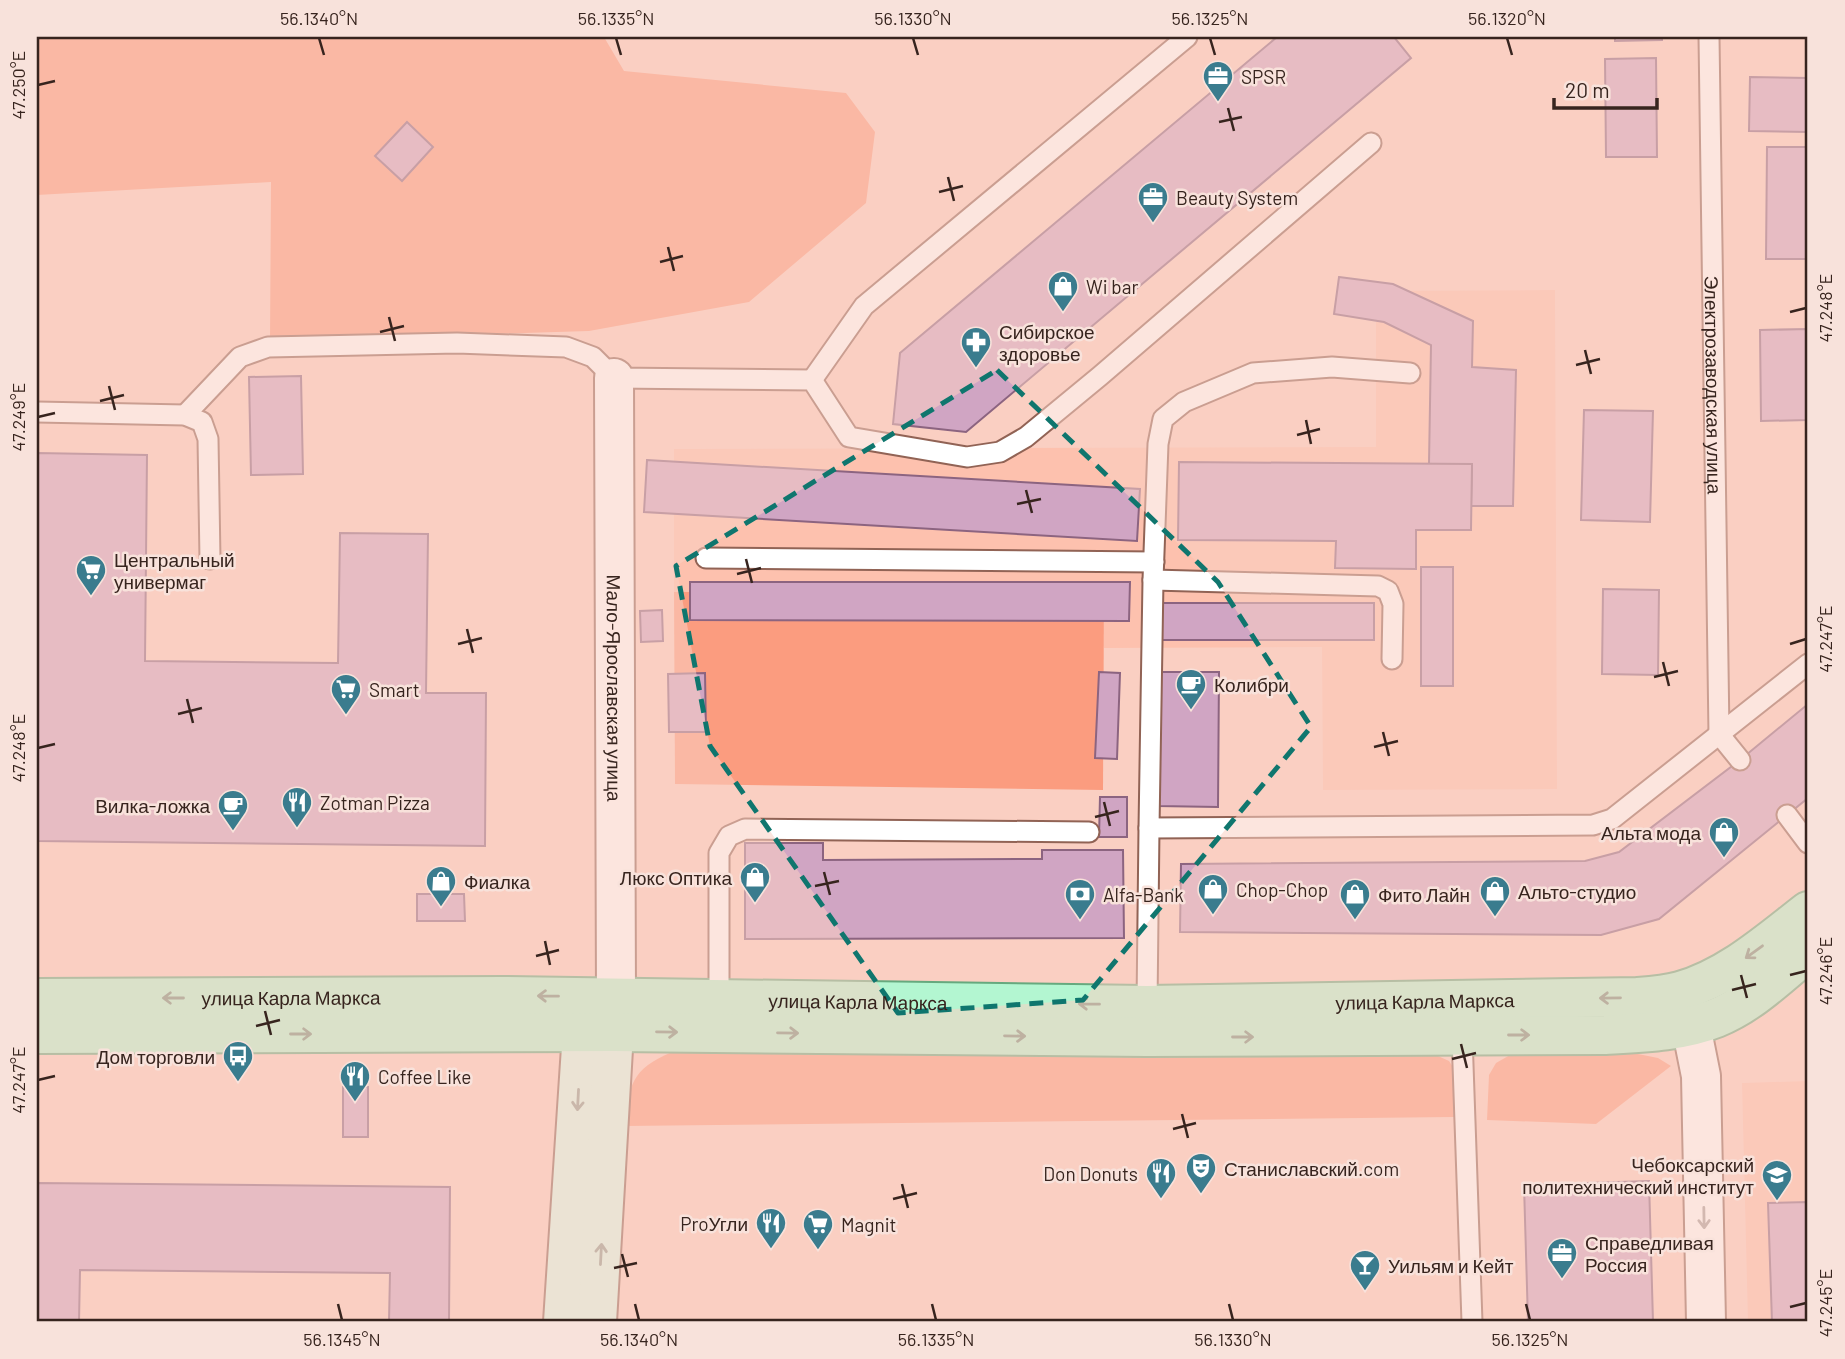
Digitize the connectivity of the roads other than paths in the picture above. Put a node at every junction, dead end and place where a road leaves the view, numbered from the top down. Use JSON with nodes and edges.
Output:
{"nodes":[{"id":1,"x":1187,"y":37,"type":"edge"},
{"id":2,"x":1709,"y":37,"type":"edge"},
{"id":3,"x":1371,"y":143,"type":"dead end"},
{"id":4,"x":1410,"y":373,"type":"dead end"},
{"id":5,"x":614,"y":378,"type":"junction"},
{"id":6,"x":812,"y":380,"type":"junction"},
{"id":7,"x":37,"y":412,"type":"edge"},
{"id":8,"x":185,"y":415,"type":"junction"},
{"id":9,"x":706,"y":558,"type":"dead end"},
{"id":10,"x":210,"y":559,"type":"dead end"},
{"id":11,"x":1153,"y":571,"type":"junction"},
{"id":12,"x":1392,"y":659,"type":"dead end"},
{"id":13,"x":1808,"y":664,"type":"edge"},
{"id":14,"x":1719,"y":733,"type":"junction"},
{"id":15,"x":1740,"y":760,"type":"dead end"},
{"id":16,"x":1787,"y":815,"type":"dead end"},
{"id":17,"x":1149,"y":828,"type":"junction"},
{"id":18,"x":1088,"y":832,"type":"dead end"},
{"id":19,"x":1808,"y":844,"type":"edge"},
{"id":20,"x":1808,"y":911,"type":"edge"},
{"id":21,"x":1808,"y":952,"type":"edge"},
{"id":22,"x":37,"y":998,"type":"edge"},
{"id":23,"x":1147,"y":1004,"type":"junction"},
{"id":24,"x":1685,"y":1009,"type":"junction"},
{"id":25,"x":719,"y":1016,"type":"junction"},
{"id":26,"x":604,"y":1020,"type":"junction"},
{"id":27,"x":37,"y":1034,"type":"edge"},
{"id":28,"x":1462,"y":1036,"type":"junction"},
{"id":29,"x":563,"y":1322,"type":"edge"},
{"id":30,"x":597,"y":1322,"type":"edge"},
{"id":31,"x":1472,"y":1322,"type":"edge"},
{"id":32,"x":1706,"y":1322,"type":"edge"}],
"edges":[{"from":1,"to":6,"type":"lane"},
{"from":2,"to":14,"type":"lane","name":"Электрозаводская улица"},
{"from":3,"to":6,"type":"lane"},
{"from":4,"to":11,"type":"lane"},
{"from":5,"to":6,"type":"lane"},
{"from":5,"to":8,"type":"lane"},
{"from":5,"to":26,"type":"street","name":"Мало-Ярославская улица"},
{"from":7,"to":8,"type":"lane"},
{"from":8,"to":10,"type":"lane"},
{"from":9,"to":11,"type":"lane"},
{"from":11,"to":12,"type":"lane"},
{"from":11,"to":17,"type":"lane"},
{"from":13,"to":14,"type":"lane"},
{"from":14,"to":15,"type":"lane"},
{"from":14,"to":17,"type":"lane"},
{"from":16,"to":19,"type":"lane"},
{"from":17,"to":23,"type":"lane"},
{"from":18,"to":25,"type":"lane"},
{"from":20,"to":24,"type":"main road","one_way":true},
{"from":21,"to":24,"type":"main road"},
{"from":26,"to":22,"type":"main road","name":"улица Карла Маркса","one_way":true},
{"from":24,"to":23,"type":"main road","name":"улица Карла Маркса","one_way":true},
{"from":23,"to":25,"type":"main road","name":"улица Карла Маркса","one_way":true},
{"from":28,"to":24,"type":"main road","name":"улица Карла Маркса","one_way":true},
{"from":24,"to":32,"type":"street","one_way":true},
{"from":25,"to":26,"type":"main road","name":"улица Карла Маркса"},
{"from":25,"to":28,"type":"main road","name":"улица Карла Маркса","one_way":true},
{"from":27,"to":26,"type":"main road","name":"улица Карла Маркса","one_way":true},
{"from":26,"to":29,"type":"street","one_way":true},
{"from":30,"to":26,"type":"street","one_way":true},
{"from":28,"to":31,"type":"lane"}]}
